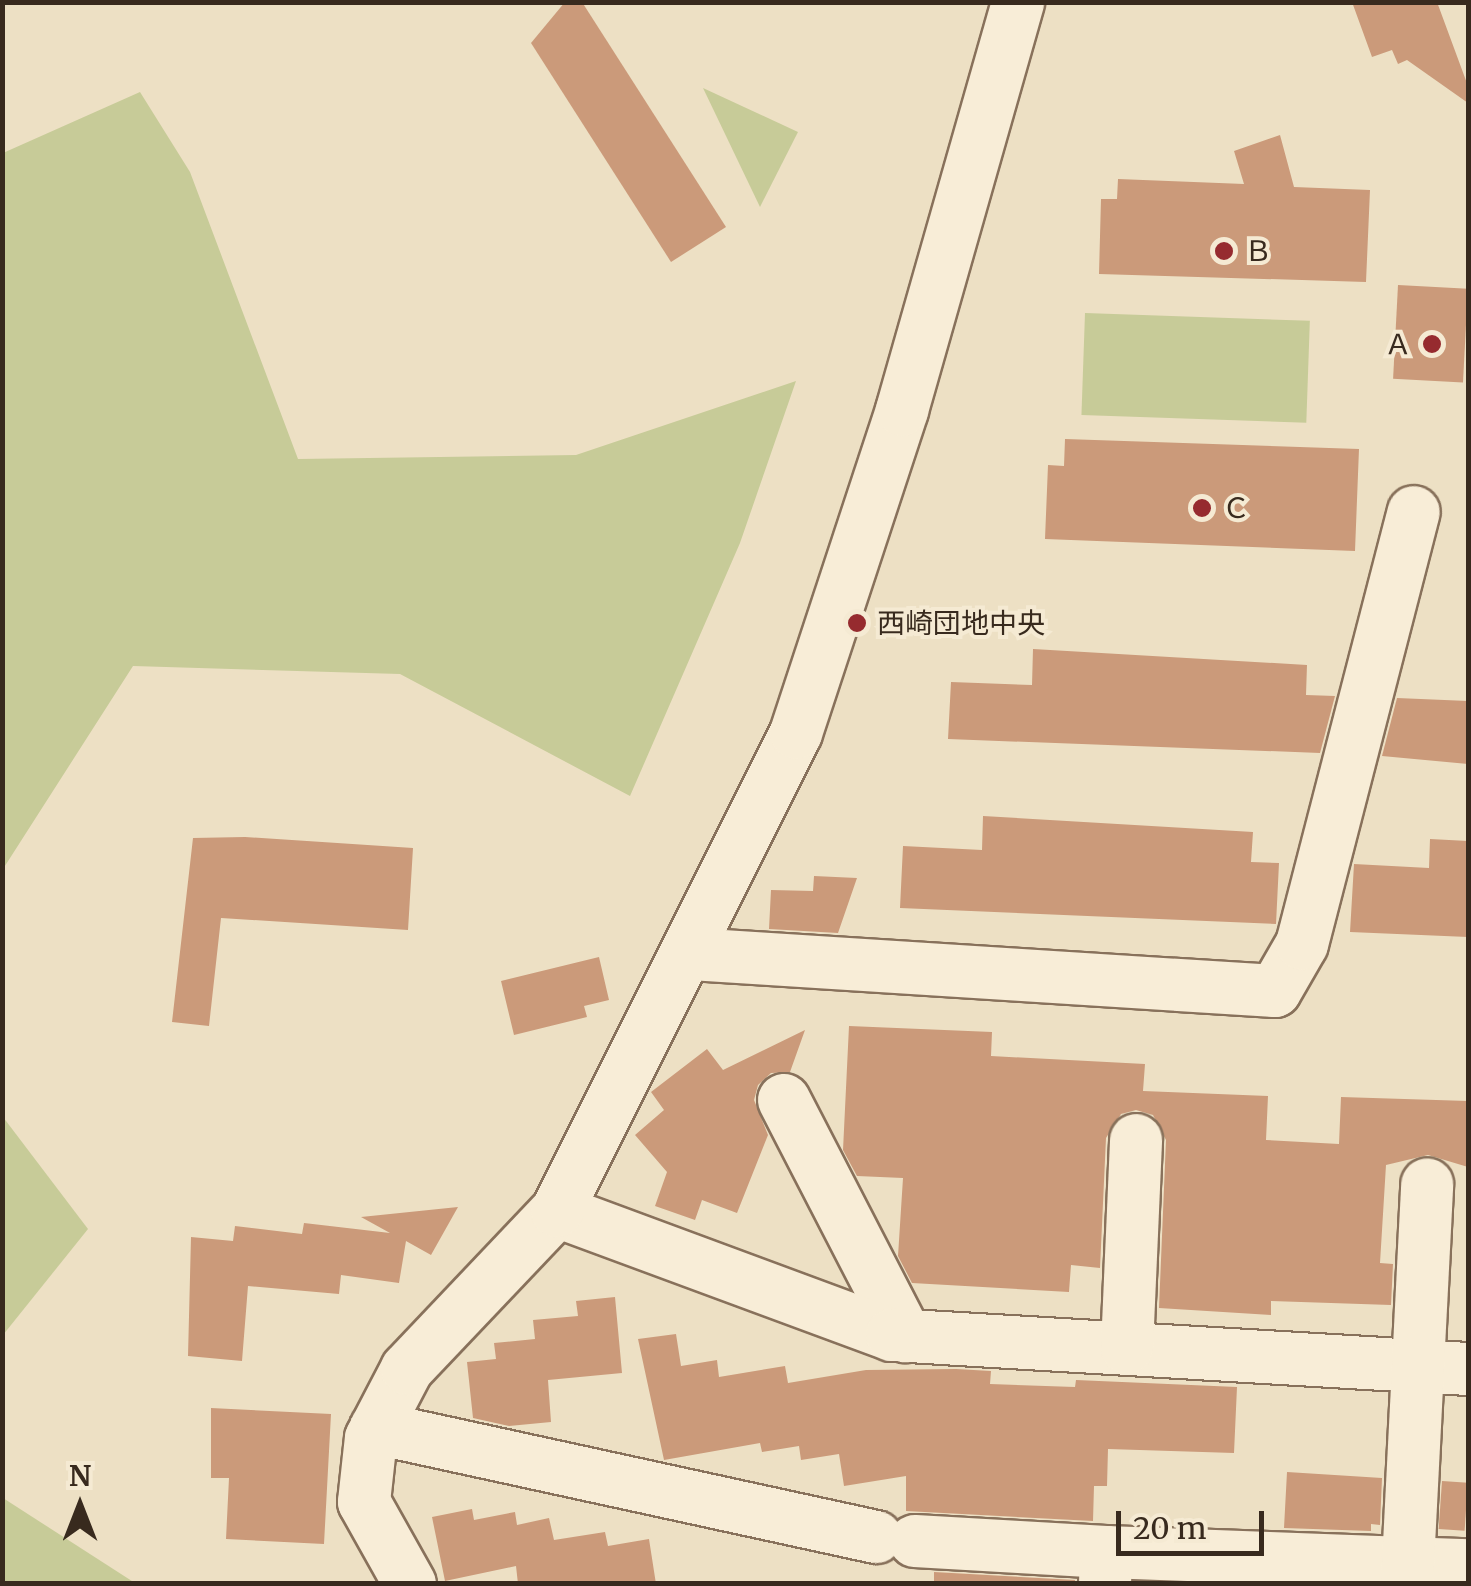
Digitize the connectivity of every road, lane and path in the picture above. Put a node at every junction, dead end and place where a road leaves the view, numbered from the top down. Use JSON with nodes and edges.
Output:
{"nodes":[{"id":1,"x":1018,"y":2,"type":"edge"},
{"id":2,"x":1414,"y":512,"type":"dead end"},
{"id":3,"x":691,"y":954,"type":"junction"},
{"id":4,"x":784,"y":1100,"type":"dead end"},
{"id":5,"x":1136,"y":1140,"type":"dead end"},
{"id":6,"x":1427,"y":1185,"type":"dead end"},
{"id":7,"x":557,"y":1211,"type":"junction"},
{"id":8,"x":906,"y":1336,"type":"junction"},
{"id":9,"x":1127,"y":1348,"type":"junction"},
{"id":10,"x":1444,"y":1367,"type":"edge"},
{"id":11,"x":376,"y":1428,"type":"junction"},
{"id":12,"x":1468,"y":1565,"type":"edge"},
{"id":13,"x":1106,"y":1568,"type":"edge"},
{"id":14,"x":1407,"y":1573,"type":"edge"},
{"id":15,"x":410,"y":1584,"type":"edge"}],
"edges":[{"from":1,"to":3,"type":"street"},
{"from":2,"to":3,"type":"street"},
{"from":3,"to":7,"type":"street"},
{"from":4,"to":8,"type":"street"},
{"from":5,"to":9,"type":"street"},
{"from":6,"to":10,"type":"street"},
{"from":7,"to":8,"type":"street"},
{"from":7,"to":11,"type":"street"},
{"from":8,"to":9,"type":"street"},
{"from":9,"to":10,"type":"street"},
{"from":10,"to":14,"type":"street"},
{"from":11,"to":13,"type":"street"},
{"from":11,"to":15,"type":"street"},
{"from":12,"to":14,"type":"street"},
{"from":13,"to":14,"type":"street"}]}
